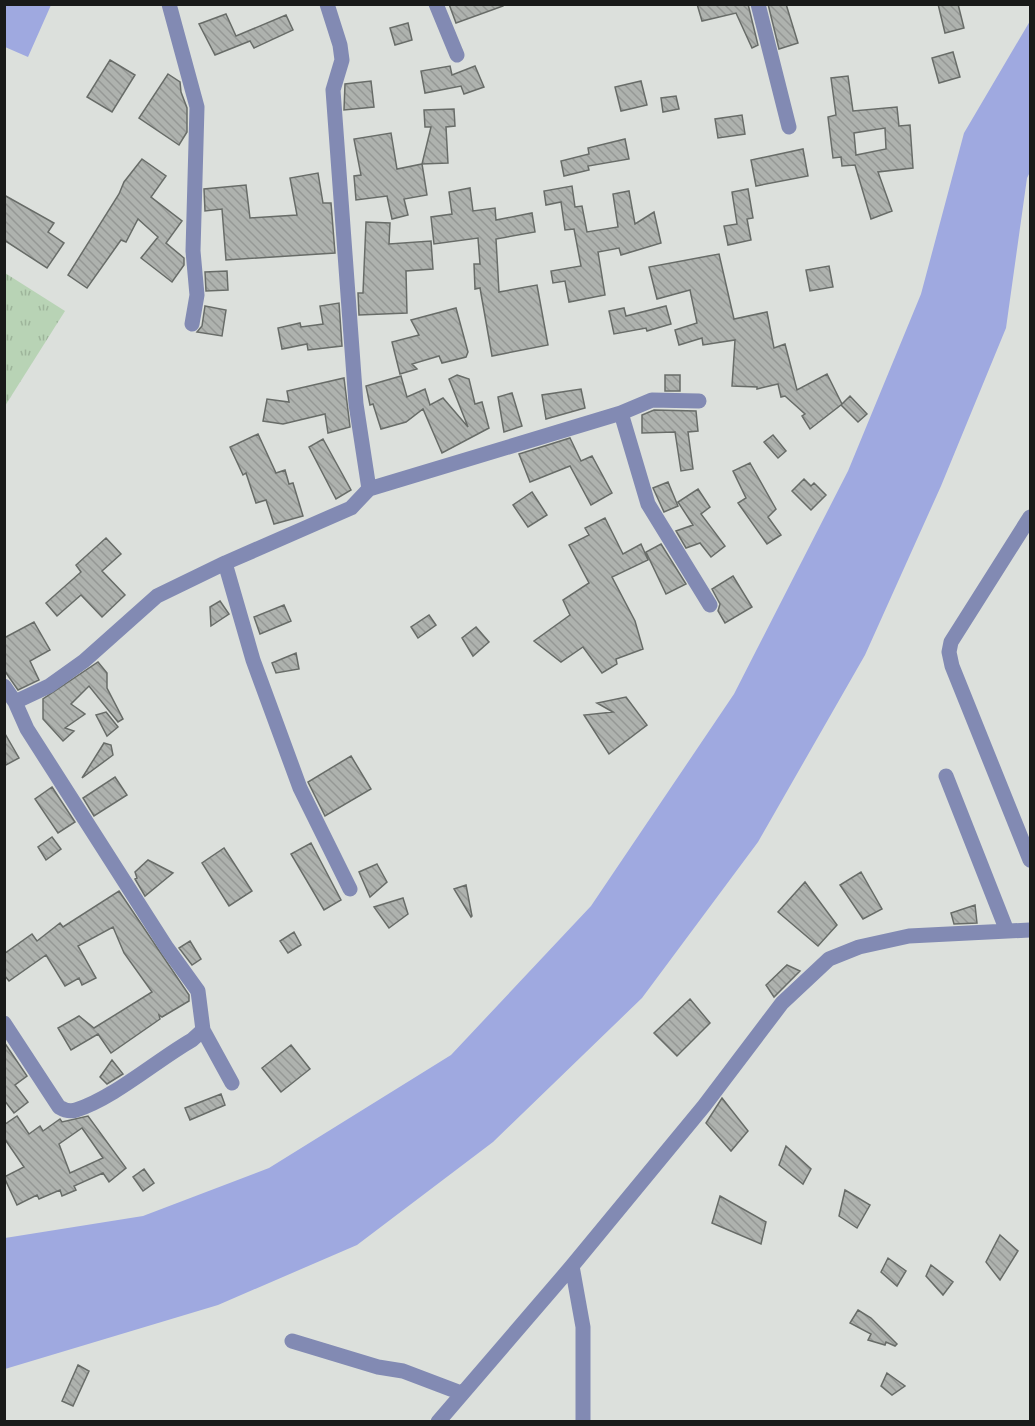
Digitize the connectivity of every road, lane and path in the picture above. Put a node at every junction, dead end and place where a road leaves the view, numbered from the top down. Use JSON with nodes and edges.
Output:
{"nodes":[{"id":1,"x":169,"y":4,"type":"edge"},
{"id":2,"x":327,"y":4,"type":"edge"},
{"id":3,"x":436,"y":4,"type":"edge"},
{"id":4,"x":758,"y":4,"type":"edge"},
{"id":5,"x":458,"y":55,"type":"dead end"},
{"id":6,"x":789,"y":127,"type":"dead end"},
{"id":7,"x":192,"y":324,"type":"dead end"},
{"id":8,"x":699,"y":401,"type":"dead end"},
{"id":9,"x":621,"y":413,"type":"junction"},
{"id":10,"x":369,"y":489,"type":"junction"},
{"id":11,"x":1030,"y":517,"type":"edge"},
{"id":12,"x":225,"y":563,"type":"junction"},
{"id":13,"x":710,"y":605,"type":"dead end"},
{"id":14,"x":4,"y":686,"type":"edge"},
{"id":15,"x":15,"y":702,"type":"junction"},
{"id":16,"x":946,"y":776,"type":"dead end"},
{"id":17,"x":1030,"y":860,"type":"edge"},
{"id":18,"x":350,"y":889,"type":"dead end"},
{"id":19,"x":1030,"y":930,"type":"edge"},
{"id":20,"x":1007,"y":931,"type":"junction"},
{"id":21,"x":4,"y":1023,"type":"edge"},
{"id":22,"x":204,"y":1030,"type":"junction"},
{"id":23,"x":232,"y":1083,"type":"dead end"},
{"id":24,"x":572,"y":1266,"type":"junction"},
{"id":25,"x":292,"y":1341,"type":"dead end"},
{"id":26,"x":461,"y":1393,"type":"junction"},
{"id":27,"x":438,"y":1422,"type":"edge"},
{"id":28,"x":584,"y":1422,"type":"edge"}],
"edges":[{"from":1,"to":7,"type":"street"},
{"from":2,"to":10,"type":"street"},
{"from":3,"to":5,"type":"street"},
{"from":4,"to":6,"type":"street"},
{"from":8,"to":9,"type":"street"},
{"from":9,"to":10,"type":"street"},
{"from":9,"to":13,"type":"street"},
{"from":10,"to":12,"type":"street"},
{"from":11,"to":17,"type":"street"},
{"from":12,"to":15,"type":"street"},
{"from":12,"to":18,"type":"street"},
{"from":14,"to":15,"type":"street"},
{"from":15,"to":22,"type":"street"},
{"from":16,"to":20,"type":"street"},
{"from":19,"to":20,"type":"street"},
{"from":20,"to":24,"type":"street"},
{"from":21,"to":22,"type":"street"},
{"from":22,"to":23,"type":"street"},
{"from":24,"to":26,"type":"street"},
{"from":24,"to":28,"type":"street"},
{"from":25,"to":26,"type":"street"},
{"from":26,"to":27,"type":"street"}]}
